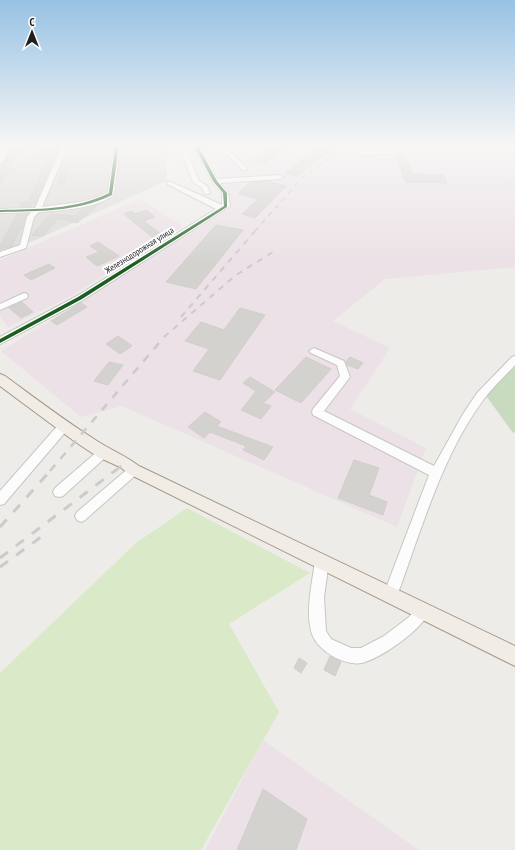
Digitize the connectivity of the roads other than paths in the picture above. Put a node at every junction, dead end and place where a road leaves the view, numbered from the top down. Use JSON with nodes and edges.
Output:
{"nodes":[{"id":1,"x":48,"y":186,"type":"edge"},
{"id":2,"x":112,"y":186,"type":"edge"},
{"id":3,"x":175,"y":186,"type":"edge"},
{"id":4,"x":203,"y":186,"type":"edge"},
{"id":5,"x":219,"y":186,"type":"edge"},
{"id":6,"x":207,"y":194,"type":"dead end"},
{"id":7,"x":222,"y":209,"type":"junction"},
{"id":8,"x":37,"y":210,"type":"junction"},
{"id":9,"x":0,"y":211,"type":"edge"},
{"id":10,"x":0,"y":255,"type":"edge"},
{"id":11,"x":24,"y":296,"type":"dead end"},
{"id":12,"x":0,"y":307,"type":"edge"},
{"id":13,"x":0,"y":341,"type":"edge"},
{"id":14,"x":314,"y":350,"type":"dead end"},
{"id":15,"x":515,"y":358,"type":"edge"},
{"id":16,"x":0,"y":379,"type":"edge"},
{"id":17,"x":64,"y":426,"type":"junction"},
{"id":18,"x":103,"y":453,"type":"junction"},
{"id":19,"x":134,"y":470,"type":"junction"},
{"id":20,"x":436,"y":473,"type":"junction"},
{"id":21,"x":59,"y":492,"type":"dead end"},
{"id":22,"x":0,"y":500,"type":"edge"},
{"id":23,"x":80,"y":516,"type":"dead end"},
{"id":24,"x":322,"y":561,"type":"junction"},
{"id":25,"x":390,"y":596,"type":"junction"},
{"id":26,"x":422,"y":612,"type":"junction"},
{"id":27,"x":515,"y":656,"type":"edge"}],
"edges":[{"from":1,"to":8,"type":"street"},
{"from":2,"to":8,"type":"street"},
{"from":3,"to":7,"type":"street"},
{"from":4,"to":6,"type":"street"},
{"from":5,"to":7,"type":"street"},
{"from":7,"to":13,"type":"street","name":"Железнодорожная улица"},
{"from":8,"to":9,"type":"street"},
{"from":8,"to":10,"type":"street"},
{"from":11,"to":12,"type":"street"},
{"from":14,"to":20,"type":"street"},
{"from":15,"to":20,"type":"street"},
{"from":16,"to":17,"type":"main road"},
{"from":17,"to":18,"type":"main road"},
{"from":17,"to":22,"type":"street"},
{"from":18,"to":19,"type":"main road"},
{"from":18,"to":21,"type":"street"},
{"from":19,"to":23,"type":"street"},
{"from":19,"to":24,"type":"main road"},
{"from":20,"to":25,"type":"street"},
{"from":24,"to":25,"type":"main road"},
{"from":24,"to":26,"type":"street"},
{"from":25,"to":26,"type":"main road"},
{"from":26,"to":27,"type":"main road"}]}
